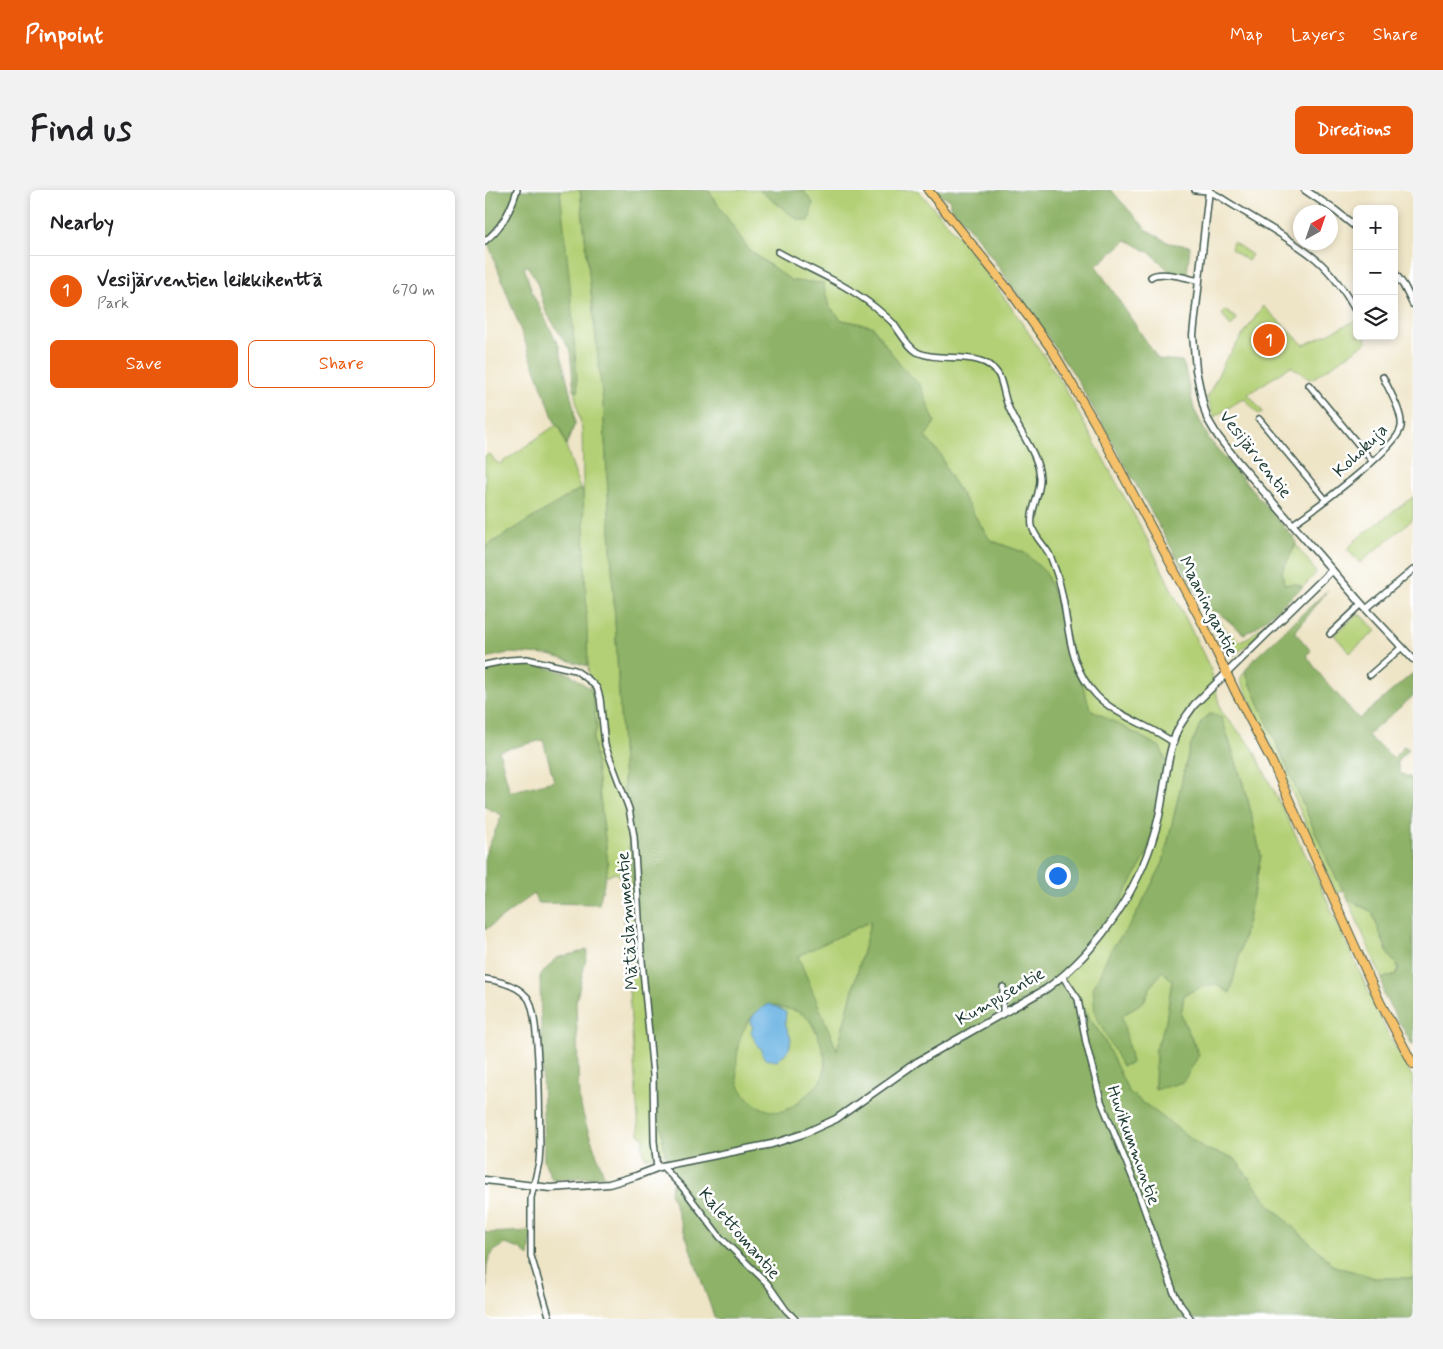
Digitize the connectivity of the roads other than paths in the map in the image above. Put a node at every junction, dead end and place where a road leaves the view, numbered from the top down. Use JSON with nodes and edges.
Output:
{"nodes":[{"id":1,"x":517,"y":190,"type":"edge"},
{"id":2,"x":928,"y":190,"type":"edge"},
{"id":3,"x":1195,"y":190,"type":"edge"},
{"id":4,"x":1209,"y":190,"type":"edge"},
{"id":5,"x":1305,"y":190,"type":"edge"},
{"id":6,"x":1353,"y":225,"type":"edge"},
{"id":7,"x":485,"y":241,"type":"edge"},
{"id":8,"x":778,"y":252,"type":"dead end"},
{"id":9,"x":1151,"y":277,"type":"dead end"},
{"id":10,"x":1398,"y":278,"type":"edge"},
{"id":11,"x":1199,"y":281,"type":"junction"},
{"id":12,"x":1413,"y":304,"type":"edge"},
{"id":13,"x":1353,"y":307,"type":"edge"},
{"id":14,"x":1383,"y":377,"type":"dead end"},
{"id":15,"x":1309,"y":384,"type":"dead end"},
{"id":16,"x":1259,"y":419,"type":"dead end"},
{"id":17,"x":1372,"y":461,"type":"junction"},
{"id":18,"x":1326,"y":500,"type":"junction"},
{"id":19,"x":1293,"y":524,"type":"junction"},
{"id":20,"x":1332,"y":570,"type":"junction"},
{"id":21,"x":1413,"y":570,"type":"edge"},
{"id":22,"x":1364,"y":606,"type":"junction"},
{"id":23,"x":1330,"y":634,"type":"dead end"},
{"id":24,"x":1402,"y":647,"type":"junction"},
{"id":25,"x":1410,"y":651,"type":"edge"},
{"id":26,"x":1413,"y":658,"type":"edge"},
{"id":27,"x":485,"y":664,"type":"edge"},
{"id":28,"x":1226,"y":673,"type":"junction"},
{"id":29,"x":1370,"y":675,"type":"dead end"},
{"id":30,"x":1174,"y":743,"type":"junction"},
{"id":31,"x":1063,"y":977,"type":"junction"},
{"id":32,"x":485,"y":979,"type":"edge"},
{"id":33,"x":1003,"y":987,"type":"dead end"},
{"id":34,"x":1003,"y":1013,"type":"junction"},
{"id":35,"x":1413,"y":1064,"type":"edge"},
{"id":36,"x":660,"y":1167,"type":"junction"},
{"id":37,"x":485,"y":1180,"type":"edge"},
{"id":38,"x":533,"y":1187,"type":"junction"},
{"id":39,"x":550,"y":1319,"type":"edge"},
{"id":40,"x":795,"y":1319,"type":"edge"},
{"id":41,"x":1191,"y":1319,"type":"edge"}],
"edges":[{"from":1,"to":7,"type":"street"},
{"from":2,"to":28,"type":"main road","name":"Maaningantie"},
{"from":3,"to":4,"type":"street"},
{"from":4,"to":11,"type":"street","name":"Vesijärventie"},
{"from":4,"to":13,"type":"street"},
{"from":5,"to":6,"type":"street"},
{"from":8,"to":30,"type":"street"},
{"from":9,"to":11,"type":"street"},
{"from":10,"to":12,"type":"street"},
{"from":11,"to":19,"type":"street","name":"Vesijärventie"},
{"from":14,"to":17,"type":"street","name":"Kohokuja"},
{"from":15,"to":17,"type":"street"},
{"from":16,"to":18,"type":"street"},
{"from":17,"to":18,"type":"street","name":"Kohokuja"},
{"from":18,"to":19,"type":"street","name":"Kohokuja"},
{"from":19,"to":20,"type":"street","name":"Vesijärventie"},
{"from":20,"to":22,"type":"street","name":"Vesijärventie"},
{"from":20,"to":28,"type":"street","name":"Kumpusentie"},
{"from":21,"to":22,"type":"street"},
{"from":22,"to":23,"type":"street"},
{"from":22,"to":24,"type":"street","name":"Vesijärventie"},
{"from":24,"to":25,"type":"street","name":"Vesijärventie"},
{"from":24,"to":29,"type":"street"},
{"from":25,"to":26,"type":"street","name":"Vesijärventie"},
{"from":27,"to":36,"type":"street","name":"Mätäslammentie"},
{"from":28,"to":30,"type":"street","name":"Kumpusentie"},
{"from":28,"to":35,"type":"main road","name":"Maaningantie"},
{"from":30,"to":31,"type":"street","name":"Kumpusentie"},
{"from":31,"to":34,"type":"street","name":"Kumpusentie"},
{"from":31,"to":41,"type":"street","name":"Huvikummuntie"},
{"from":32,"to":38,"type":"street"},
{"from":33,"to":34,"type":"street"},
{"from":34,"to":36,"type":"street","name":"Kumpusentie"},
{"from":36,"to":38,"type":"street","name":"Kumpusentie"},
{"from":36,"to":40,"type":"street","name":"Kalettomantie"},
{"from":37,"to":38,"type":"street","name":"Kumpusentie"},
{"from":38,"to":39,"type":"street"}]}
